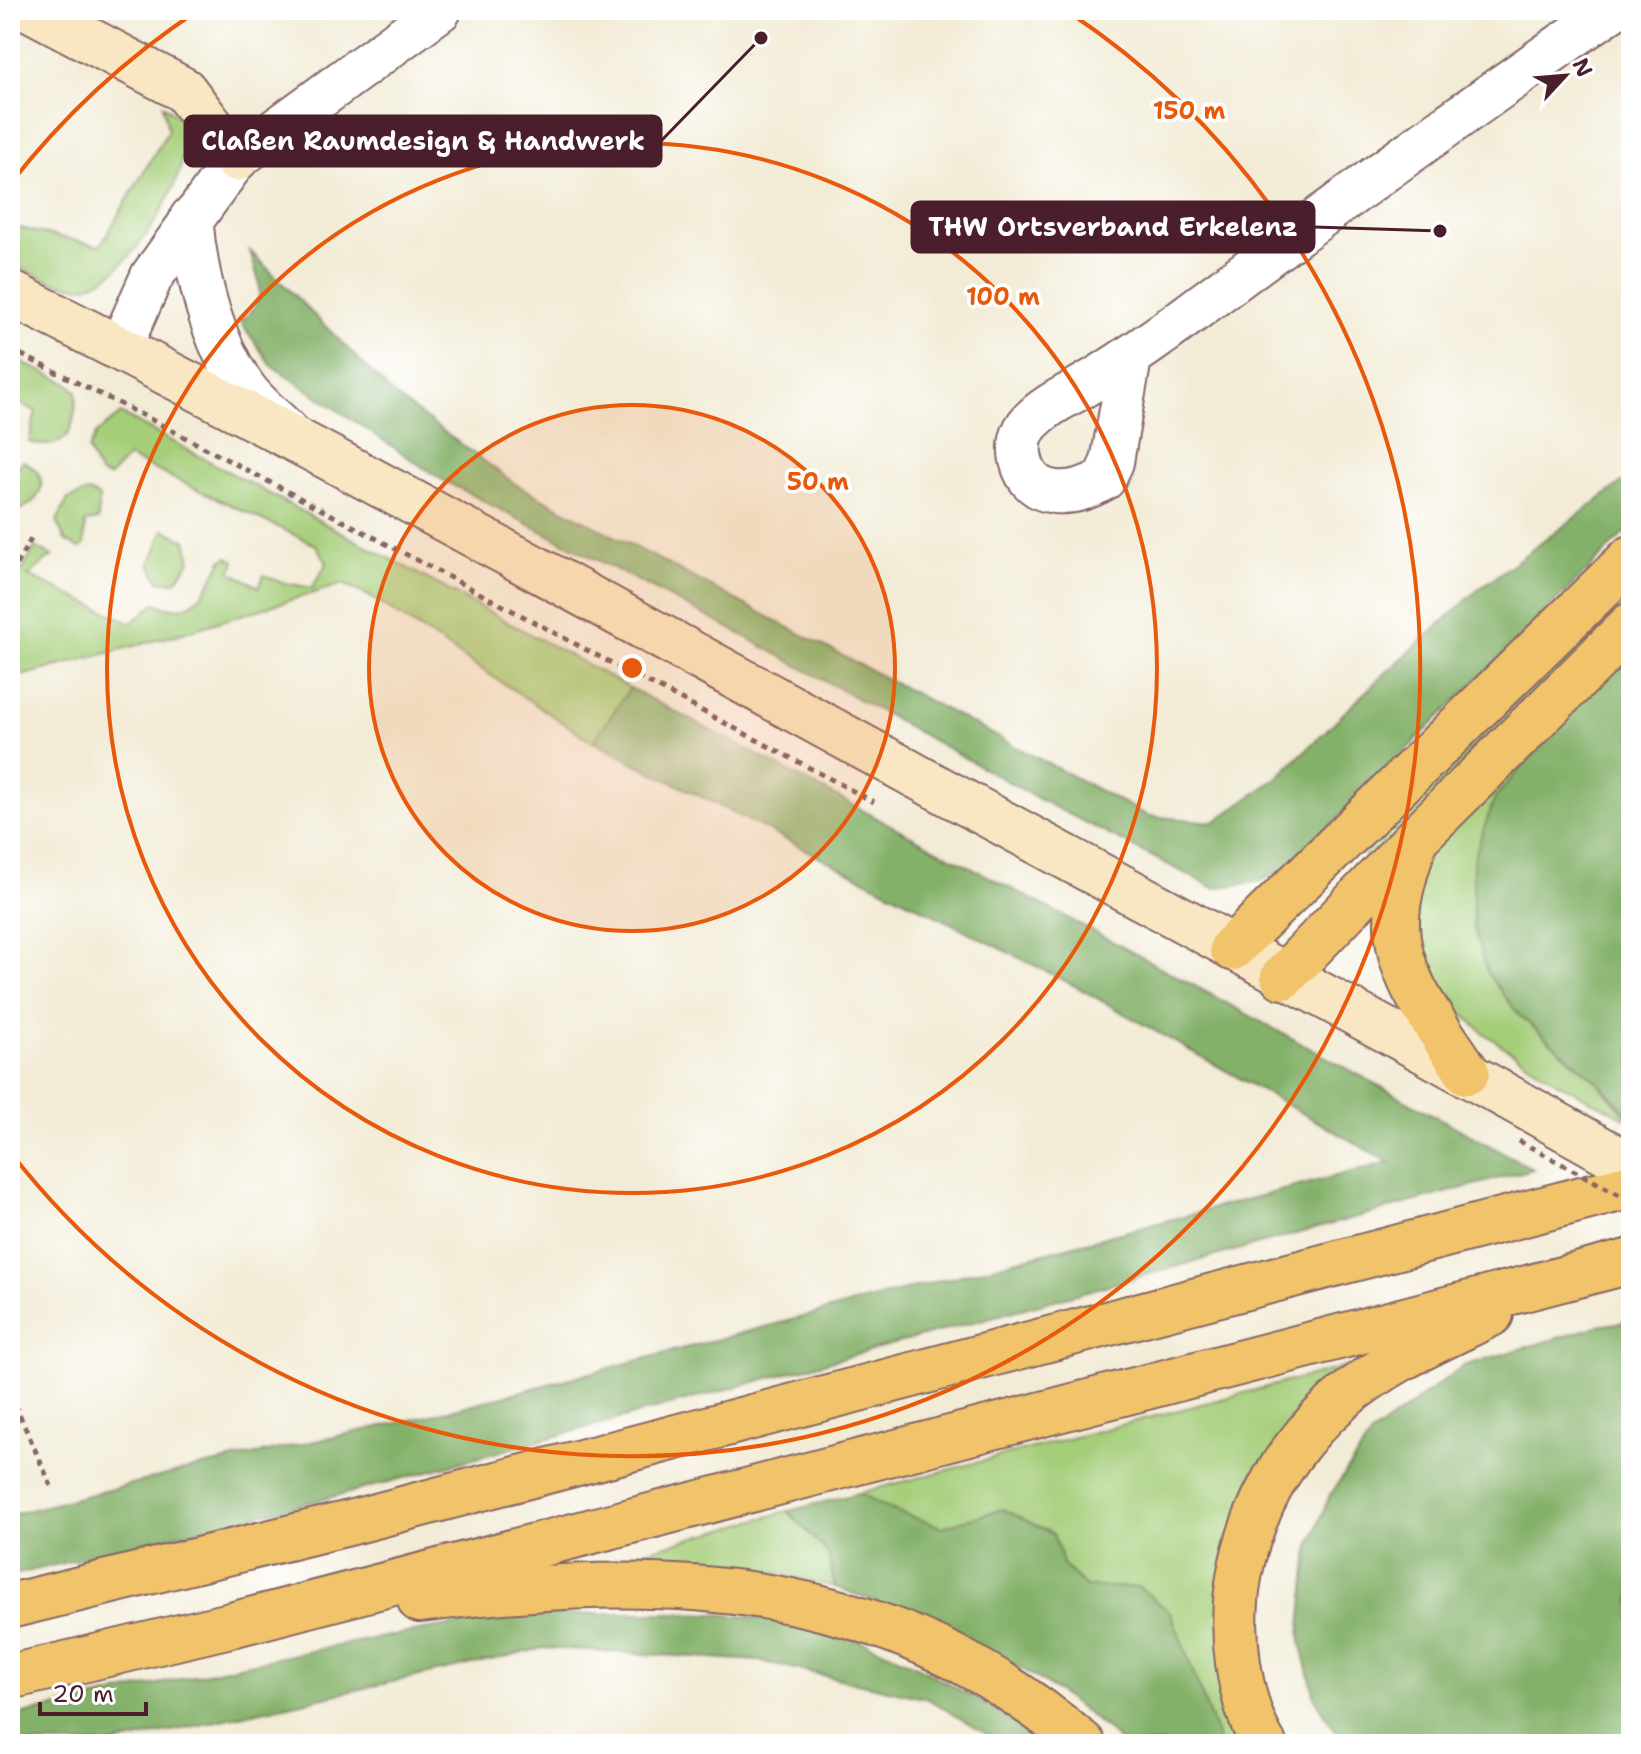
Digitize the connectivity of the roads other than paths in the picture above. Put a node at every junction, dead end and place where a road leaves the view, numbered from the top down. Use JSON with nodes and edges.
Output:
{"nodes":[{"id":1,"x":32,"y":10,"type":"edge"},
{"id":2,"x":440,"y":10,"type":"edge"},
{"id":3,"x":1612,"y":10,"type":"edge"},
{"id":4,"x":236,"y":159,"type":"junction"},
{"id":5,"x":191,"y":218,"type":"junction"},
{"id":6,"x":10,"y":293,"type":"edge"},
{"id":7,"x":120,"y":348,"type":"junction"},
{"id":8,"x":1130,"y":358,"type":"dead end"},
{"id":9,"x":296,"y":441,"type":"junction"},
{"id":10,"x":1631,"y":558,"type":"edge"},
{"id":11,"x":1631,"y":625,"type":"edge"},
{"id":12,"x":1416,"y":838,"type":"junction"},
{"id":13,"x":1232,"y":948,"type":"junction"},
{"id":14,"x":1283,"y":977,"type":"junction"},
{"id":15,"x":1467,"y":1072,"type":"junction"},
{"id":16,"x":1631,"y":1166,"type":"edge"},
{"id":17,"x":1631,"y":1186,"type":"edge"},
{"id":18,"x":1631,"y":1261,"type":"edge"},
{"id":19,"x":1573,"y":1275,"type":"junction"},
{"id":20,"x":10,"y":1606,"type":"edge"},
{"id":21,"x":235,"y":1624,"type":"junction"},
{"id":22,"x":10,"y":1677,"type":"edge"},
{"id":23,"x":1083,"y":1744,"type":"edge"},
{"id":24,"x":1264,"y":1744,"type":"edge"}],
"edges":[{"from":1,"to":4,"type":"main road"},
{"from":2,"to":4,"type":"street"},
{"from":3,"to":8,"type":"street"},
{"from":4,"to":5,"type":"street"},
{"from":5,"to":7,"type":"street"},
{"from":5,"to":9,"type":"street"},
{"from":6,"to":7,"type":"main road"},
{"from":7,"to":9,"type":"main road"},
{"from":9,"to":13,"type":"main road"},
{"from":10,"to":13,"type":"highway"},
{"from":11,"to":12,"type":"highway"},
{"from":12,"to":14,"type":"highway"},
{"from":12,"to":15,"type":"highway"},
{"from":13,"to":14,"type":"main road"},
{"from":14,"to":15,"type":"main road"},
{"from":15,"to":16,"type":"main road"},
{"from":17,"to":20,"type":"highway"},
{"from":18,"to":19,"type":"highway"},
{"from":19,"to":21,"type":"highway"},
{"from":19,"to":24,"type":"highway"},
{"from":21,"to":22,"type":"highway"},
{"from":21,"to":23,"type":"highway"}]}
